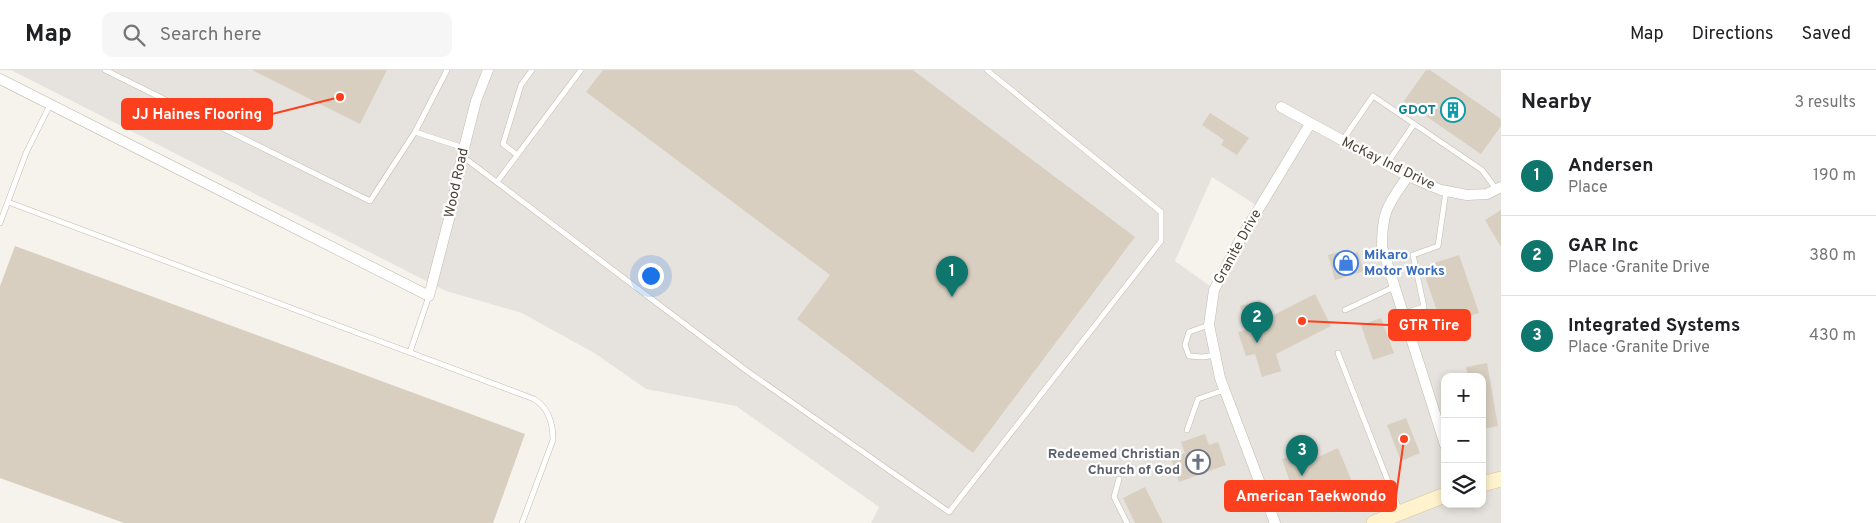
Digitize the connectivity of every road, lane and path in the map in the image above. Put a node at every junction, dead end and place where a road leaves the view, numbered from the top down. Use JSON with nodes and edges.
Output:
{"nodes":[{"id":1,"x":105,"y":70,"type":"edge"},
{"id":2,"x":447,"y":70,"type":"edge"},
{"id":3,"x":488,"y":70,"type":"edge"},
{"id":4,"x":532,"y":70,"type":"edge"},
{"id":5,"x":581,"y":70,"type":"edge"},
{"id":6,"x":987,"y":70,"type":"edge"},
{"id":7,"x":0,"y":79,"type":"edge"},
{"id":8,"x":50,"y":104,"type":"junction"},
{"id":9,"x":1281,"y":107,"type":"dead end"},
{"id":10,"x":1310,"y":124,"type":"junction"},
{"id":11,"x":1414,"y":124,"type":"junction"},
{"id":12,"x":415,"y":132,"type":"junction"},
{"id":13,"x":1342,"y":141,"type":"junction"},
{"id":14,"x":463,"y":152,"type":"junction"},
{"id":15,"x":517,"y":155,"type":"junction"},
{"id":16,"x":1386,"y":165,"type":"junction"},
{"id":17,"x":1408,"y":176,"type":"junction"},
{"id":18,"x":497,"y":182,"type":"junction"},
{"id":19,"x":1498,"y":188,"type":"edge"},
{"id":20,"x":1446,"y":191,"type":"junction"},
{"id":21,"x":8,"y":202,"type":"junction"},
{"id":22,"x":0,"y":223,"type":"edge"},
{"id":23,"x":1394,"y":287,"type":"junction"},
{"id":24,"x":430,"y":296,"type":"junction"},
{"id":25,"x":1345,"y":310,"type":"dead end"},
{"id":26,"x":1402,"y":314,"type":"junction"},
{"id":27,"x":1209,"y":325,"type":"junction"},
{"id":28,"x":410,"y":352,"type":"junction"},
{"id":29,"x":1338,"y":353,"type":"dead end"},
{"id":30,"x":1215,"y":355,"type":"junction"},
{"id":31,"x":1224,"y":390,"type":"junction"},
{"id":32,"x":1187,"y":430,"type":"dead end"},
{"id":33,"x":1441,"y":432,"type":"edge"},
{"id":34,"x":1119,"y":479,"type":"dead end"},
{"id":35,"x":1501,"y":479,"type":"edge"},
{"id":36,"x":1486,"y":483,"type":"edge"},
{"id":37,"x":1441,"y":497,"type":"edge"},
{"id":38,"x":1400,"y":512,"type":"junction"},
{"id":39,"x":522,"y":523,"type":"edge"},
{"id":40,"x":1127,"y":523,"type":"edge"},
{"id":41,"x":1275,"y":523,"type":"edge"},
{"id":42,"x":1374,"y":523,"type":"edge"}],
"edges":[{"from":1,"to":12,"type":"lane"},
{"from":2,"to":12,"type":"lane"},
{"from":3,"to":14,"type":"street","name":"Wood Road"},
{"from":4,"to":15,"type":"lane"},
{"from":5,"to":15,"type":"lane"},
{"from":6,"to":18,"type":"lane"},
{"from":7,"to":8,"type":"street"},
{"from":8,"to":21,"type":"lane"},
{"from":8,"to":24,"type":"street"},
{"from":9,"to":10,"type":"street","name":"McKay Ind Drive"},
{"from":10,"to":13,"type":"street","name":"McKay Ind Drive"},
{"from":10,"to":27,"type":"street","name":"Granite Drive"},
{"from":11,"to":13,"type":"lane"},
{"from":11,"to":16,"type":"lane"},
{"from":11,"to":19,"type":"lane"},
{"from":12,"to":14,"type":"lane"},
{"from":13,"to":16,"type":"street","name":"McKay Ind Drive"},
{"from":14,"to":18,"type":"lane"},
{"from":14,"to":24,"type":"street","name":"Wood Road"},
{"from":15,"to":18,"type":"lane"},
{"from":16,"to":17,"type":"street","name":"McKay Ind Drive"},
{"from":17,"to":20,"type":"street","name":"McKay Ind Drive"},
{"from":17,"to":23,"type":"street"},
{"from":19,"to":20,"type":"street","name":"McKay Ind Drive"},
{"from":20,"to":26,"type":"lane"},
{"from":21,"to":22,"type":"lane"},
{"from":21,"to":28,"type":"lane"},
{"from":23,"to":25,"type":"lane"},
{"from":23,"to":26,"type":"street"},
{"from":24,"to":28,"type":"lane"},
{"from":26,"to":33,"type":"street"},
{"from":27,"to":30,"type":"street","name":"Granite Drive"},
{"from":27,"to":30,"type":"lane"},
{"from":28,"to":39,"type":"lane"},
{"from":29,"to":38,"type":"lane"},
{"from":30,"to":31,"type":"street","name":"Granite Drive"},
{"from":31,"to":32,"type":"lane"},
{"from":31,"to":41,"type":"street","name":"Granite Drive"},
{"from":34,"to":40,"type":"lane"},
{"from":35,"to":36,"type":"main road"},
{"from":37,"to":38,"type":"main road"},
{"from":38,"to":42,"type":"main road"}]}
